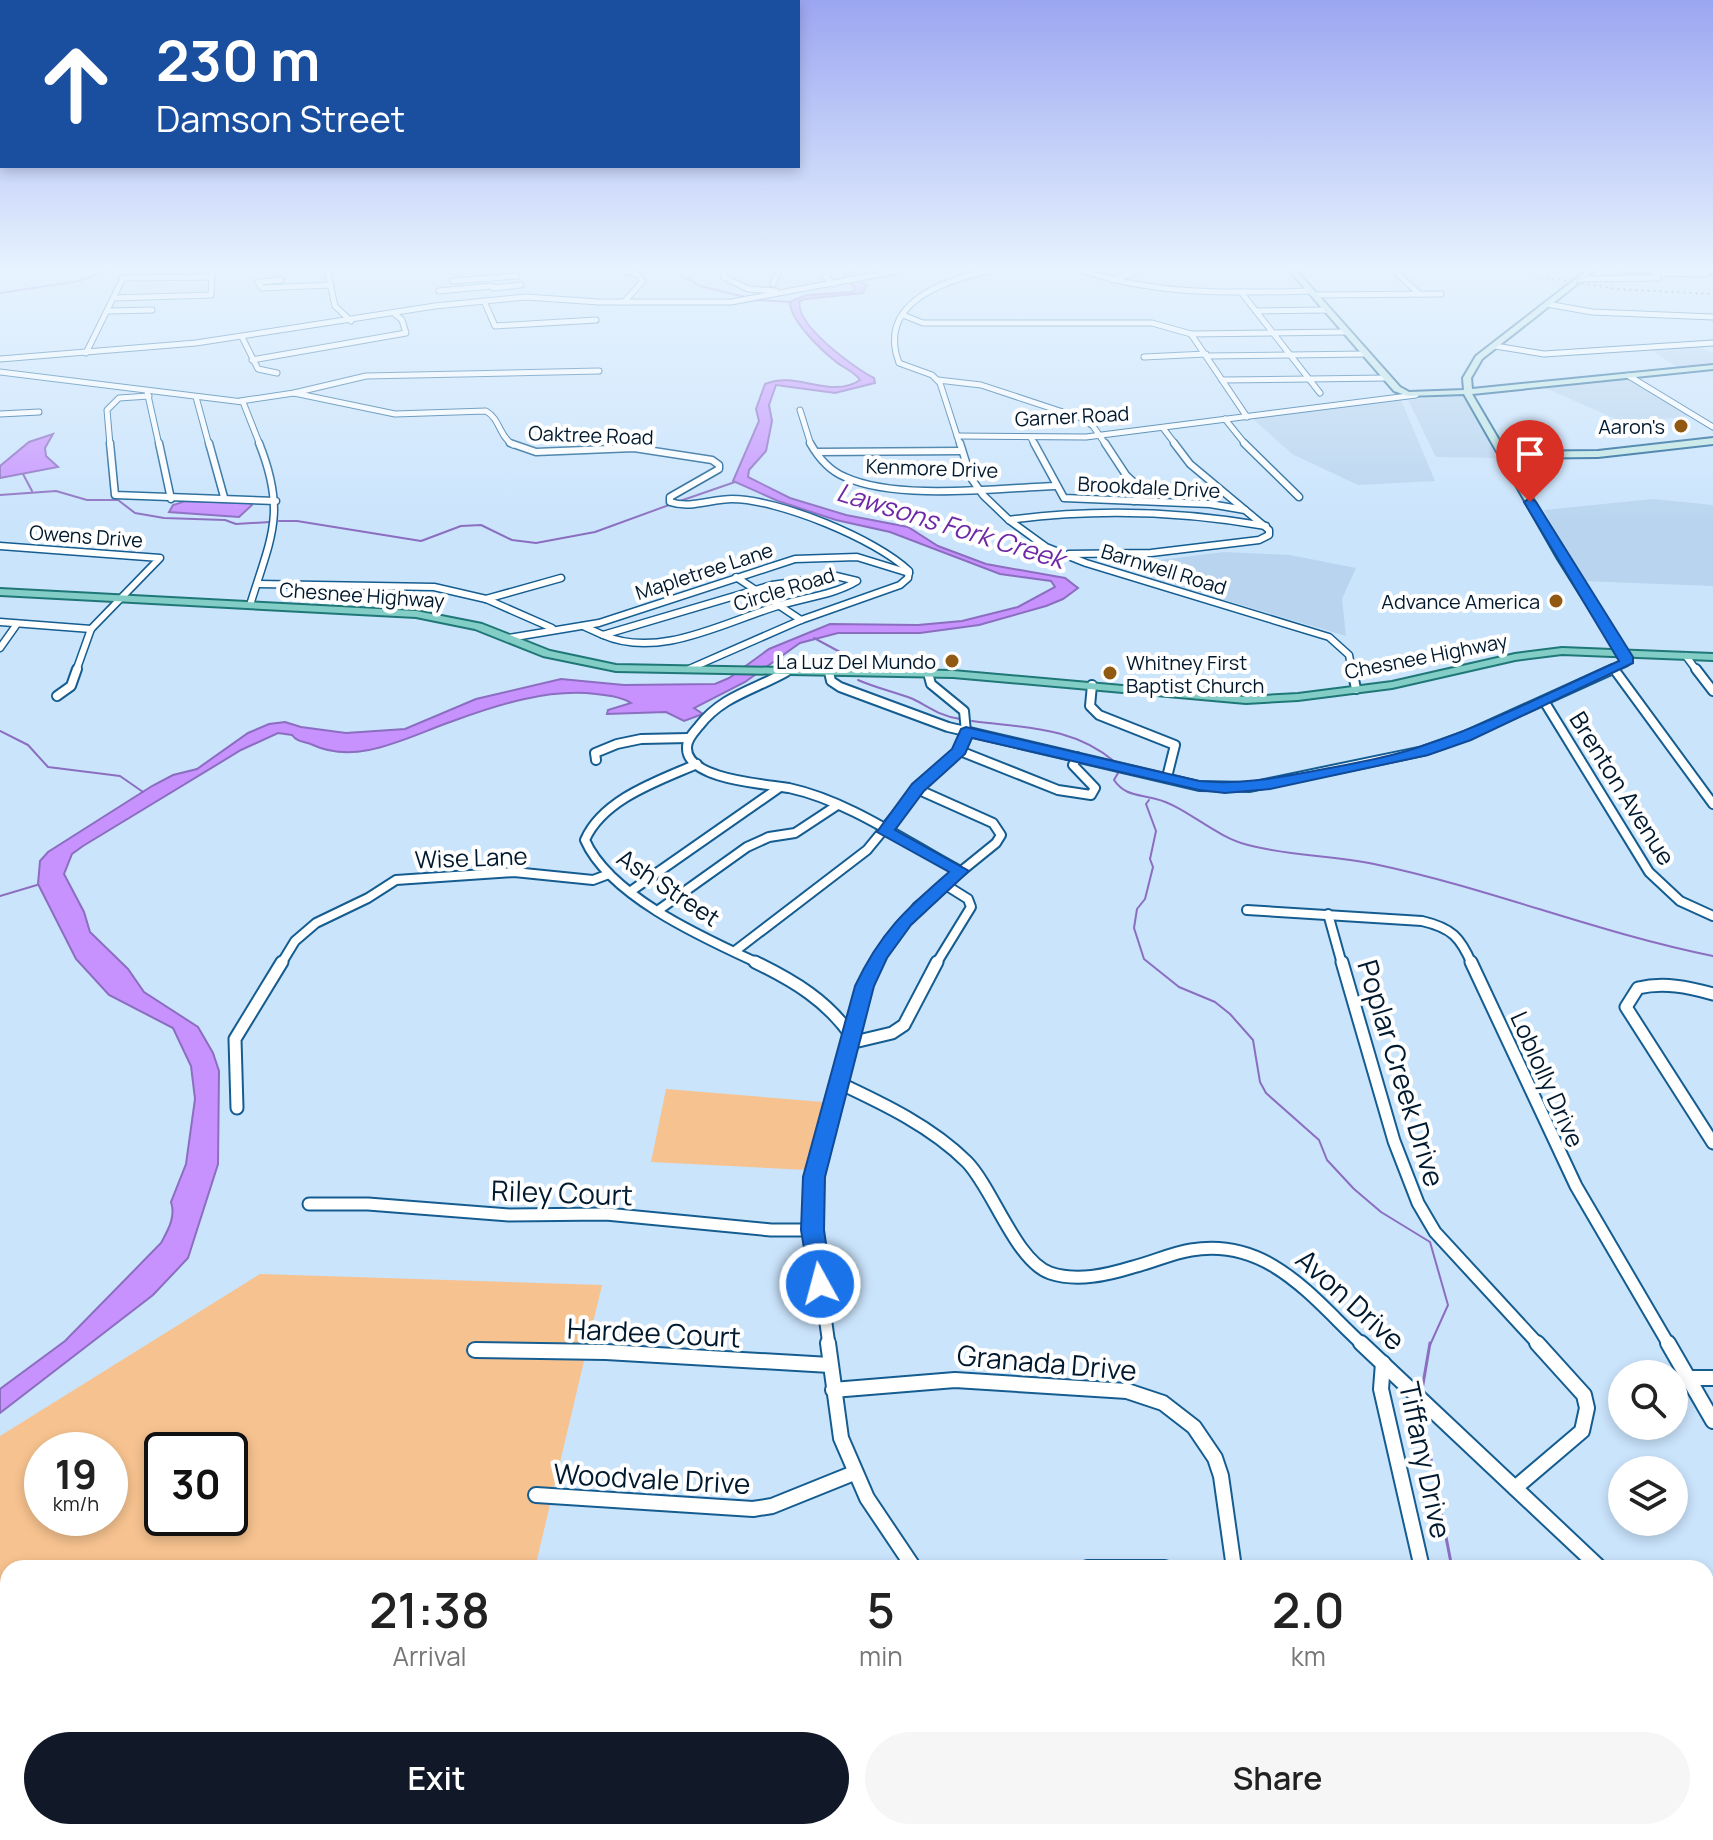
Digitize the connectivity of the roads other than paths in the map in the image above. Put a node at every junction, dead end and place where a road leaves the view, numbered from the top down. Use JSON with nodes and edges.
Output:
{"nodes":[{"id":1,"x":45,"y":356,"type":"edge"},
{"id":2,"x":250,"y":356,"type":"edge"},
{"id":3,"x":276,"y":356,"type":"edge"},
{"id":4,"x":896,"y":356,"type":"edge"},
{"id":5,"x":1180,"y":356,"type":"edge"},
{"id":6,"x":1208,"y":356,"type":"edge"},
{"id":7,"x":1290,"y":356,"type":"edge"},
{"id":8,"x":1367,"y":356,"type":"edge"},
{"id":9,"x":1485,"y":356,"type":"edge"},
{"id":10,"x":1144,"y":357,"type":"dead end"},
{"id":11,"x":0,"y":359,"type":"edge"},
{"id":12,"x":252,"y":360,"type":"junction"},
{"id":13,"x":1713,"y":367,"type":"edge"},
{"id":14,"x":599,"y":371,"type":"dead end"},
{"id":15,"x":0,"y":372,"type":"edge"},
{"id":16,"x":277,"y":373,"type":"dead end"},
{"id":17,"x":11,"y":374,"type":"junction"},
{"id":18,"x":1629,"y":376,"type":"junction"},
{"id":19,"x":1386,"y":378,"type":"junction"},
{"id":20,"x":1308,"y":379,"type":"junction"},
{"id":21,"x":0,"y":380,"type":"edge"},
{"id":22,"x":938,"y":380,"type":"junction"},
{"id":23,"x":1222,"y":380,"type":"junction"},
{"id":24,"x":148,"y":393,"type":"junction"},
{"id":25,"x":294,"y":393,"type":"junction"},
{"id":26,"x":1320,"y":393,"type":"dead end"},
{"id":27,"x":1468,"y":393,"type":"junction"},
{"id":28,"x":1416,"y":395,"type":"junction"},
{"id":29,"x":196,"y":397,"type":"junction"},
{"id":30,"x":240,"y":401,"type":"junction"},
{"id":31,"x":800,"y":410,"type":"dead end"},
{"id":32,"x":39,"y":412,"type":"dead end"},
{"id":33,"x":1,"y":415,"type":"edge"},
{"id":34,"x":1247,"y":417,"type":"junction"},
{"id":35,"x":1225,"y":419,"type":"junction"},
{"id":36,"x":1713,"y":427,"type":"edge"},
{"id":37,"x":1163,"y":428,"type":"junction"},
{"id":38,"x":957,"y":436,"type":"junction"},
{"id":39,"x":1099,"y":436,"type":"junction"},
{"id":40,"x":1031,"y":438,"type":"junction"},
{"id":41,"x":1713,"y":441,"type":"edge"},
{"id":42,"x":961,"y":451,"type":"junction"},
{"id":43,"x":818,"y":452,"type":"junction"},
{"id":44,"x":1502,"y":455,"type":"junction"},
{"id":45,"x":1056,"y":486,"type":"junction"},
{"id":46,"x":978,"y":488,"type":"junction"},
{"id":47,"x":224,"y":497,"type":"junction"},
{"id":48,"x":1299,"y":497,"type":"dead end"},
{"id":49,"x":171,"y":499,"type":"junction"},
{"id":50,"x":276,"y":501,"type":"junction"},
{"id":51,"x":1134,"y":501,"type":"junction"},
{"id":52,"x":1248,"y":510,"type":"junction"},
{"id":53,"x":1009,"y":520,"type":"junction"},
{"id":54,"x":1266,"y":526,"type":"junction"},
{"id":55,"x":0,"y":546,"type":"edge"},
{"id":56,"x":1060,"y":554,"type":"junction"},
{"id":57,"x":909,"y":573,"type":"junction"},
{"id":58,"x":736,"y":577,"type":"junction"},
{"id":59,"x":561,"y":578,"type":"dead end"},
{"id":60,"x":258,"y":584,"type":"junction"},
{"id":61,"x":757,"y":591,"type":"junction"},
{"id":62,"x":0,"y":592,"type":"edge"},
{"id":63,"x":486,"y":599,"type":"junction"},
{"id":64,"x":120,"y":600,"type":"junction"},
{"id":65,"x":250,"y":605,"type":"junction"},
{"id":66,"x":780,"y":606,"type":"junction"},
{"id":67,"x":801,"y":620,"type":"junction"},
{"id":68,"x":0,"y":622,"type":"edge"},
{"id":69,"x":17,"y":624,"type":"junction"},
{"id":70,"x":583,"y":626,"type":"junction"},
{"id":71,"x":91,"y":629,"type":"junction"},
{"id":72,"x":555,"y":630,"type":"junction"},
{"id":73,"x":602,"y":635,"type":"junction"},
{"id":74,"x":509,"y":638,"type":"junction"},
{"id":75,"x":0,"y":648,"type":"edge"},
{"id":76,"x":1621,"y":651,"type":"junction"},
{"id":77,"x":1686,"y":656,"type":"junction"},
{"id":78,"x":1713,"y":657,"type":"edge"},
{"id":79,"x":1614,"y":669,"type":"junction"},
{"id":80,"x":694,"y":670,"type":"junction"},
{"id":81,"x":786,"y":672,"type":"junction"},
{"id":82,"x":829,"y":672,"type":"junction"},
{"id":83,"x":928,"y":673,"type":"junction"},
{"id":84,"x":1092,"y":685,"type":"junction"},
{"id":85,"x":1356,"y":689,"type":"junction"},
{"id":86,"x":1713,"y":691,"type":"edge"},
{"id":87,"x":57,"y":696,"type":"dead end"},
{"id":88,"x":1544,"y":701,"type":"junction"},
{"id":89,"x":966,"y":732,"type":"junction"},
{"id":90,"x":689,"y":738,"type":"junction"},
{"id":91,"x":960,"y":751,"type":"junction"},
{"id":92,"x":1077,"y":757,"type":"junction"},
{"id":93,"x":596,"y":760,"type":"dead end"},
{"id":94,"x":697,"y":764,"type":"junction"},
{"id":95,"x":1167,"y":777,"type":"junction"},
{"id":96,"x":780,"y":787,"type":"junction"},
{"id":97,"x":917,"y":789,"type":"junction"},
{"id":98,"x":1713,"y":804,"type":"edge"},
{"id":99,"x":836,"y":806,"type":"junction"},
{"id":100,"x":885,"y":832,"type":"junction"},
{"id":101,"x":960,"y":871,"type":"junction"},
{"id":102,"x":609,"y":874,"type":"junction"},
{"id":103,"x":944,"y":884,"type":"junction"},
{"id":104,"x":631,"y":891,"type":"junction"},
{"id":105,"x":660,"y":909,"type":"junction"},
{"id":106,"x":1247,"y":910,"type":"dead end"},
{"id":107,"x":1328,"y":914,"type":"junction"},
{"id":108,"x":1713,"y":916,"type":"edge"},
{"id":109,"x":735,"y":951,"type":"junction"},
{"id":110,"x":1713,"y":994,"type":"edge"},
{"id":111,"x":851,"y":1040,"type":"junction"},
{"id":112,"x":839,"y":1083,"type":"junction"},
{"id":113,"x":237,"y":1108,"type":"dead end"},
{"id":114,"x":1713,"y":1143,"type":"edge"},
{"id":115,"x":309,"y":1204,"type":"dead end"},
{"id":116,"x":813,"y":1230,"type":"junction"},
{"id":117,"x":475,"y":1350,"type":"dead end"},
{"id":118,"x":1675,"y":1360,"type":"edge"},
{"id":119,"x":1383,"y":1363,"type":"junction"},
{"id":120,"x":830,"y":1365,"type":"junction"},
{"id":121,"x":1688,"y":1378,"type":"edge"},
{"id":122,"x":1713,"y":1378,"type":"edge"},
{"id":123,"x":1688,"y":1383,"type":"edge"},
{"id":124,"x":833,"y":1390,"type":"junction"},
{"id":125,"x":1713,"y":1421,"type":"edge"},
{"id":126,"x":854,"y":1473,"type":"junction"},
{"id":127,"x":1515,"y":1488,"type":"junction"},
{"id":128,"x":536,"y":1495,"type":"dead end"},
{"id":129,"x":909,"y":1560,"type":"edge"},
{"id":130,"x":1233,"y":1560,"type":"edge"},
{"id":131,"x":1420,"y":1560,"type":"edge"},
{"id":132,"x":1592,"y":1560,"type":"edge"}],
"edges":[{"from":1,"to":11,"type":"street"},
{"from":2,"to":12,"type":"street"},
{"from":3,"to":12,"type":"street"},
{"from":4,"to":22,"type":"street"},
{"from":5,"to":10,"type":"street"},
{"from":6,"to":23,"type":"street"},
{"from":7,"to":20,"type":"street"},
{"from":8,"to":19,"type":"street"},
{"from":9,"to":27,"type":"street"},
{"from":12,"to":16,"type":"street"},
{"from":13,"to":18,"type":"street","name":"Garner Road"},
{"from":14,"to":25,"type":"street"},
{"from":15,"to":17,"type":"street"},
{"from":17,"to":21,"type":"street"},
{"from":17,"to":24,"type":"street"},
{"from":18,"to":27,"type":"street","name":"Garner Road"},
{"from":18,"to":36,"type":"street"},
{"from":19,"to":20,"type":"street"},
{"from":19,"to":28,"type":"street"},
{"from":20,"to":23,"type":"street"},
{"from":20,"to":26,"type":"street"},
{"from":22,"to":38,"type":"street","name":"Barnwell Road"},
{"from":22,"to":39,"type":"street"},
{"from":23,"to":34,"type":"street"},
{"from":24,"to":29,"type":"street"},
{"from":24,"to":49,"type":"street"},
{"from":24,"to":49,"type":"street"},
{"from":25,"to":30,"type":"street"},
{"from":25,"to":57,"type":"street","name":"Oaktree Road"},
{"from":27,"to":28,"type":"street","name":"Garner Road"},
{"from":27,"to":44,"type":"street"},
{"from":28,"to":34,"type":"street","name":"Garner Road"},
{"from":29,"to":30,"type":"street"},
{"from":29,"to":47,"type":"street"},
{"from":30,"to":50,"type":"street"},
{"from":31,"to":43,"type":"street","name":"Kenmore Drive"},
{"from":32,"to":33,"type":"street"},
{"from":34,"to":35,"type":"street","name":"Garner Road"},
{"from":35,"to":37,"type":"street","name":"Garner Road"},
{"from":35,"to":48,"type":"street"},
{"from":37,"to":39,"type":"street","name":"Garner Road"},
{"from":37,"to":52,"type":"street"},
{"from":38,"to":40,"type":"street","name":"Garner Road"},
{"from":38,"to":42,"type":"street","name":"Barnwell Road"},
{"from":39,"to":40,"type":"street","name":"Garner Road"},
{"from":39,"to":51,"type":"street"},
{"from":40,"to":45,"type":"street"},
{"from":41,"to":44,"type":"street"},
{"from":42,"to":43,"type":"street"},
{"from":42,"to":46,"type":"street","name":"Barnwell Road"},
{"from":43,"to":46,"type":"street","name":"Kenmore Drive"},
{"from":44,"to":76,"type":"street"},
{"from":45,"to":46,"type":"street","name":"Kenmore Drive"},
{"from":45,"to":51,"type":"street","name":"Brookdale Drive"},
{"from":46,"to":53,"type":"street","name":"Barnwell Road"},
{"from":47,"to":49,"type":"street"},
{"from":47,"to":50,"type":"street"},
{"from":50,"to":60,"type":"street"},
{"from":51,"to":52,"type":"street","name":"Brookdale Drive"},
{"from":52,"to":54,"type":"street"},
{"from":53,"to":54,"type":"street"},
{"from":53,"to":56,"type":"street","name":"Barnwell Road"},
{"from":54,"to":56,"type":"street"},
{"from":55,"to":64,"type":"street","name":"Owens Drive"},
{"from":56,"to":85,"type":"street","name":"Barnwell Road"},
{"from":57,"to":58,"type":"street","name":"Mapletree Lane"},
{"from":57,"to":67,"type":"street"},
{"from":58,"to":61,"type":"street"},
{"from":58,"to":70,"type":"street","name":"Mapletree Lane"},
{"from":59,"to":63,"type":"street"},
{"from":60,"to":63,"type":"street"},
{"from":60,"to":65,"type":"street"},
{"from":61,"to":66,"type":"street"},
{"from":61,"to":66,"type":"street","name":"Circle Road"},
{"from":61,"to":73,"type":"street","name":"Circle Road"},
{"from":62,"to":64,"type":"main road","name":"Chesnee Highway"},
{"from":63,"to":72,"type":"street"},
{"from":64,"to":65,"type":"main road","name":"Chesnee Highway"},
{"from":64,"to":71,"type":"street"},
{"from":65,"to":74,"type":"main road","name":"Chesnee Highway"},
{"from":66,"to":67,"type":"street"},
{"from":66,"to":73,"type":"street","name":"Circle Road"},
{"from":67,"to":80,"type":"street"},
{"from":68,"to":69,"type":"street"},
{"from":69,"to":71,"type":"street"},
{"from":69,"to":75,"type":"street"},
{"from":70,"to":72,"type":"street","name":"Mapletree Lane"},
{"from":70,"to":73,"type":"street","name":"Circle Road"},
{"from":71,"to":87,"type":"street"},
{"from":72,"to":74,"type":"street","name":"Mapletree Lane"},
{"from":74,"to":80,"type":"main road","name":"Chesnee Highway"},
{"from":76,"to":77,"type":"main road","name":"Chesnee Highway"},
{"from":76,"to":79,"type":"street"},
{"from":76,"to":85,"type":"main road","name":"Chesnee Highway"},
{"from":77,"to":78,"type":"main road","name":"Chesnee Highway"},
{"from":77,"to":86,"type":"street"},
{"from":79,"to":88,"type":"street"},
{"from":79,"to":98,"type":"street"},
{"from":80,"to":81,"type":"main road","name":"Chesnee Highway"},
{"from":81,"to":82,"type":"main road","name":"Chesnee Highway"},
{"from":81,"to":90,"type":"street"},
{"from":82,"to":83,"type":"main road","name":"Chesnee Highway"},
{"from":82,"to":89,"type":"street"},
{"from":83,"to":84,"type":"main road","name":"Chesnee Highway"},
{"from":83,"to":89,"type":"street"},
{"from":84,"to":85,"type":"main road","name":"Chesnee Highway"},
{"from":84,"to":95,"type":"street"},
{"from":88,"to":95,"type":"street"},
{"from":88,"to":108,"type":"street","name":"Brenton Avenue"},
{"from":89,"to":91,"type":"street"},
{"from":89,"to":92,"type":"street"},
{"from":90,"to":93,"type":"street"},
{"from":90,"to":94,"type":"street"},
{"from":91,"to":92,"type":"street"},
{"from":91,"to":97,"type":"street"},
{"from":92,"to":95,"type":"street"},
{"from":94,"to":96,"type":"street"},
{"from":94,"to":102,"type":"street","name":"Ash Street"},
{"from":96,"to":99,"type":"street"},
{"from":96,"to":104,"type":"street"},
{"from":97,"to":100,"type":"street"},
{"from":97,"to":101,"type":"street"},
{"from":99,"to":100,"type":"street"},
{"from":99,"to":105,"type":"street"},
{"from":100,"to":101,"type":"street"},
{"from":100,"to":109,"type":"street"},
{"from":101,"to":103,"type":"street"},
{"from":102,"to":104,"type":"street","name":"Ash Street"},
{"from":102,"to":113,"type":"street","name":"Wise Lane"},
{"from":103,"to":111,"type":"street"},
{"from":103,"to":111,"type":"street"},
{"from":104,"to":105,"type":"street","name":"Ash Street"},
{"from":105,"to":109,"type":"street","name":"Ash Street"},
{"from":106,"to":107,"type":"street","name":"Loblolly Drive"},
{"from":107,"to":118,"type":"street","name":"Loblolly Drive"},
{"from":107,"to":127,"type":"street","name":"Poplar Creek Drive"},
{"from":109,"to":111,"type":"street","name":"Ash Street"},
{"from":110,"to":114,"type":"street"},
{"from":111,"to":112,"type":"street"},
{"from":112,"to":116,"type":"street"},
{"from":112,"to":119,"type":"street","name":"Avon Drive"},
{"from":115,"to":116,"type":"street","name":"Riley Court"},
{"from":116,"to":120,"type":"street"},
{"from":117,"to":120,"type":"street","name":"Hardee Court"},
{"from":119,"to":127,"type":"street","name":"Avon Drive"},
{"from":119,"to":131,"type":"street","name":"Tiffany Drive"},
{"from":120,"to":124,"type":"street"},
{"from":121,"to":122,"type":"street"},
{"from":123,"to":125,"type":"street","name":"Loblolly Drive"},
{"from":124,"to":126,"type":"street"},
{"from":124,"to":130,"type":"street","name":"Granada Drive"},
{"from":126,"to":128,"type":"street","name":"Woodvale Drive"},
{"from":126,"to":129,"type":"street"},
{"from":127,"to":132,"type":"street","name":"Avon Drive"}]}
